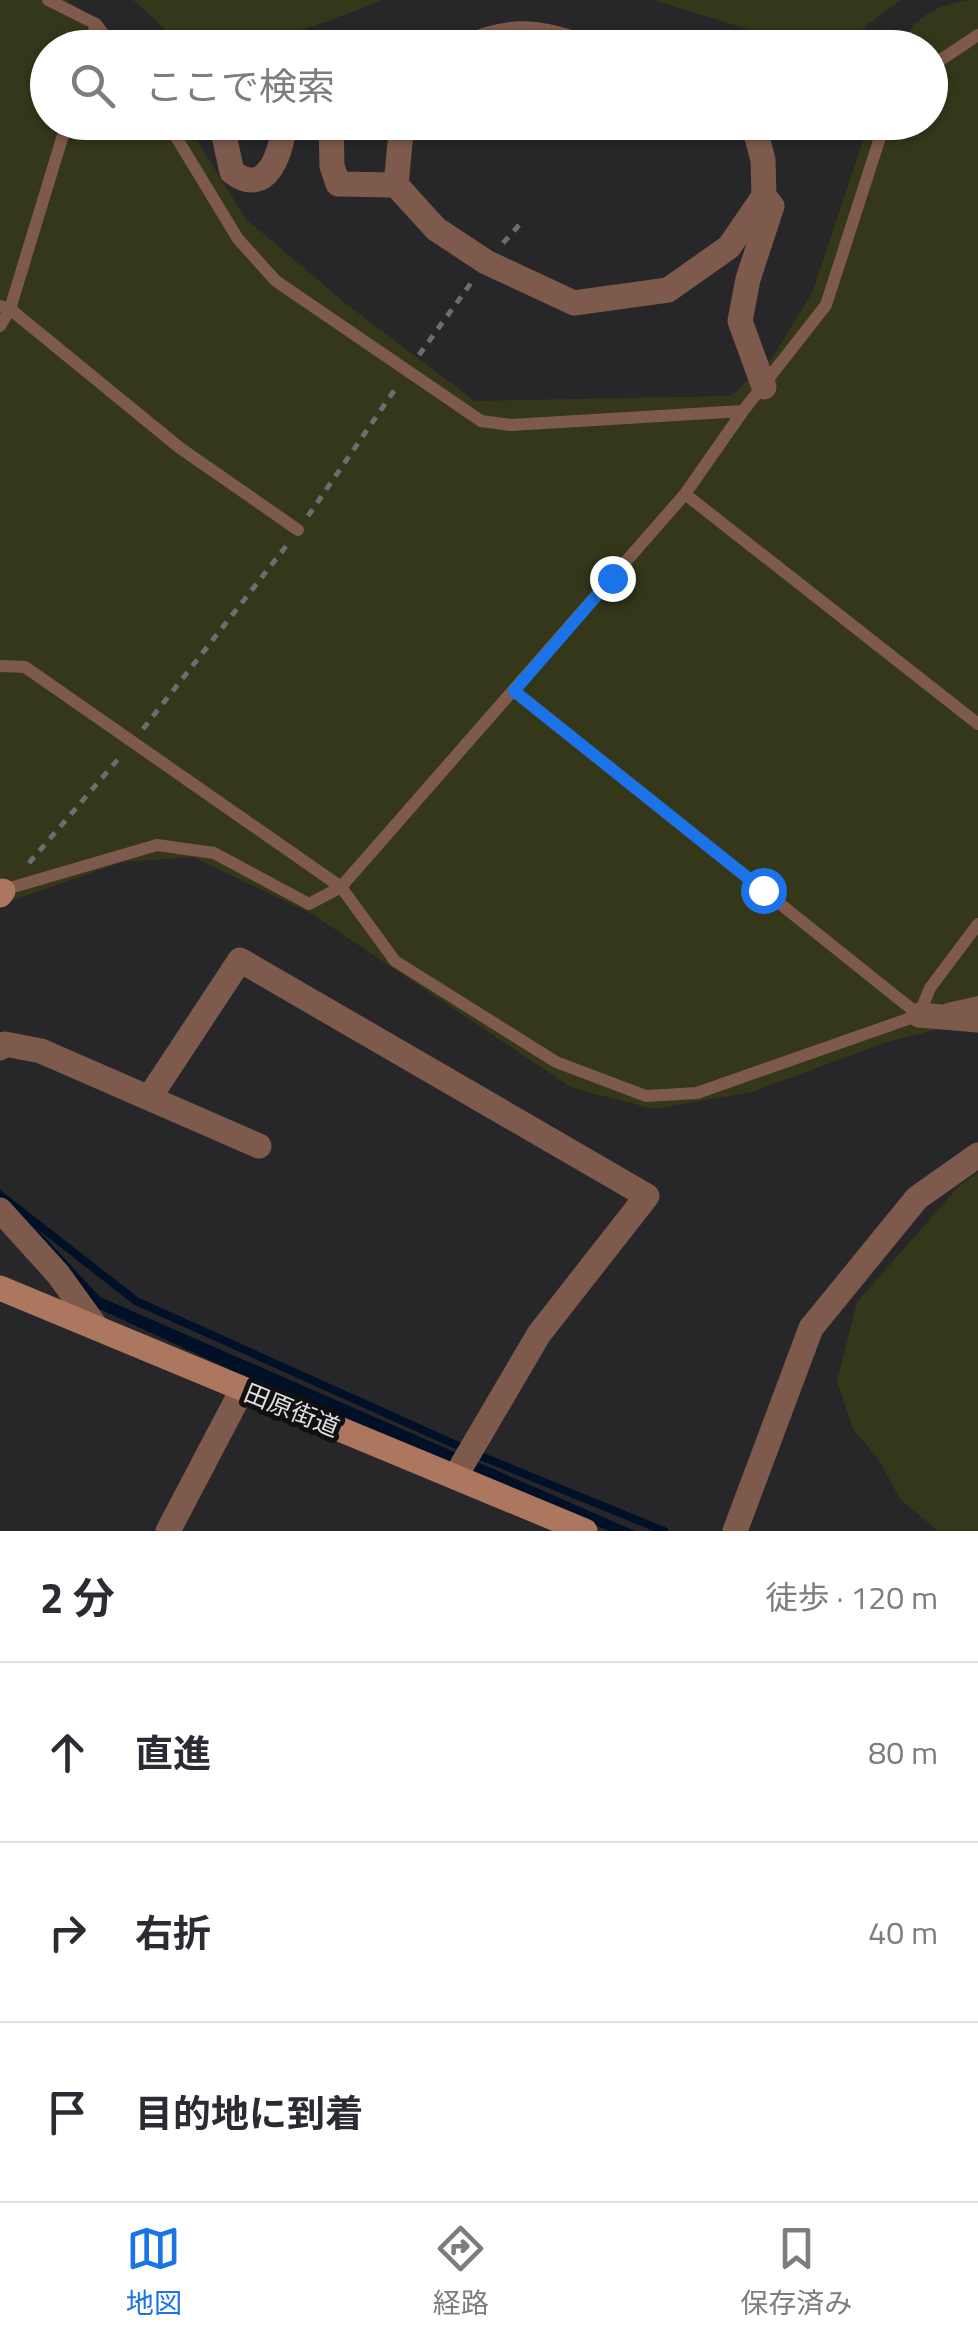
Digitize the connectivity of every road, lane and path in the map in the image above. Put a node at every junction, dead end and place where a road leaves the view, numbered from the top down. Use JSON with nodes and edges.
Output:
{"nodes":[{"id":1,"x":48,"y":0,"type":"edge"},
{"id":2,"x":96,"y":24,"type":"junction"},
{"id":3,"x":94,"y":30,"type":"edge"},
{"id":4,"x":100,"y":30,"type":"edge"},
{"id":5,"x":978,"y":35,"type":"edge"},
{"id":6,"x":948,"y":55,"type":"edge"},
{"id":7,"x":61,"y":140,"type":"edge"},
{"id":8,"x":177,"y":140,"type":"edge"},
{"id":9,"x":225,"y":140,"type":"edge"},
{"id":10,"x":279,"y":140,"type":"edge"},
{"id":11,"x":331,"y":140,"type":"edge"},
{"id":12,"x":400,"y":140,"type":"edge"},
{"id":13,"x":758,"y":140,"type":"edge"},
{"id":14,"x":879,"y":140,"type":"edge"},
{"id":15,"x":396,"y":185,"type":"junction"},
{"id":16,"x":764,"y":196,"type":"junction"},
{"id":17,"x":486,"y":262,"type":"junction"},
{"id":18,"x":5,"y":308,"type":"edge"},
{"id":19,"x":0,"y":326,"type":"edge"},
{"id":20,"x":409,"y":369,"type":"junction"},
{"id":21,"x":764,"y":386,"type":"junction"},
{"id":22,"x":744,"y":411,"type":"junction"},
{"id":23,"x":685,"y":494,"type":"junction"},
{"id":24,"x":298,"y":530,"type":"junction"},
{"id":25,"x":0,"y":666,"type":"edge"},
{"id":26,"x":514,"y":691,"type":"junction"},
{"id":27,"x":978,"y":724,"type":"edge"},
{"id":28,"x":132,"y":744,"type":"junction"},
{"id":29,"x":340,"y":887,"type":"junction"},
{"id":30,"x":1,"y":890,"type":"edge"},
{"id":31,"x":978,"y":924,"type":"edge"},
{"id":32,"x":978,"y":1002,"type":"edge"},
{"id":33,"x":918,"y":1015,"type":"junction"},
{"id":34,"x":978,"y":1020,"type":"edge"},
{"id":35,"x":0,"y":1048,"type":"edge"},
{"id":36,"x":149,"y":1098,"type":"junction"},
{"id":37,"x":259,"y":1146,"type":"dead end"},
{"id":38,"x":978,"y":1155,"type":"edge"},
{"id":39,"x":0,"y":1210,"type":"edge"},
{"id":40,"x":0,"y":1288,"type":"edge"},
{"id":41,"x":96,"y":1328,"type":"junction"},
{"id":42,"x":242,"y":1390,"type":"junction"},
{"id":43,"x":455,"y":1478,"type":"junction"},
{"id":44,"x":168,"y":1531,"type":"edge"},
{"id":45,"x":584,"y":1531,"type":"edge"},
{"id":46,"x":735,"y":1531,"type":"edge"}],
"edges":[{"from":1,"to":2,"type":"lane"},
{"from":2,"to":3,"type":"lane"},
{"from":2,"to":4,"type":"lane"},
{"from":5,"to":6,"type":"lane"},
{"from":7,"to":18,"type":"lane"},
{"from":8,"to":20,"type":"lane"},
{"from":9,"to":10,"type":"street"},
{"from":11,"to":15,"type":"street"},
{"from":12,"to":15,"type":"street"},
{"from":13,"to":16,"type":"street"},
{"from":14,"to":21,"type":"lane"},
{"from":15,"to":17,"type":"street"},
{"from":16,"to":17,"type":"street"},
{"from":16,"to":21,"type":"street"},
{"from":17,"to":20,"type":"path"},
{"from":18,"to":19,"type":"lane"},
{"from":18,"to":24,"type":"lane"},
{"from":20,"to":22,"type":"lane"},
{"from":20,"to":24,"type":"path"},
{"from":21,"to":22,"type":"lane"},
{"from":22,"to":23,"type":"lane"},
{"from":23,"to":26,"type":"lane"},
{"from":23,"to":27,"type":"lane"},
{"from":24,"to":28,"type":"path"},
{"from":25,"to":28,"type":"lane"},
{"from":26,"to":29,"type":"lane"},
{"from":26,"to":33,"type":"lane"},
{"from":28,"to":29,"type":"lane"},
{"from":28,"to":30,"type":"path"},
{"from":29,"to":30,"type":"lane"},
{"from":29,"to":33,"type":"lane"},
{"from":31,"to":33,"type":"lane"},
{"from":32,"to":33,"type":"lane"},
{"from":33,"to":34,"type":"street"},
{"from":35,"to":36,"type":"street"},
{"from":36,"to":37,"type":"street"},
{"from":36,"to":43,"type":"street"},
{"from":38,"to":46,"type":"street"},
{"from":39,"to":41,"type":"street"},
{"from":40,"to":41,"type":"street","name":"田原街道"},
{"from":41,"to":42,"type":"street","name":"田原街道"},
{"from":42,"to":43,"type":"street","name":"田原街道"},
{"from":42,"to":44,"type":"street"},
{"from":43,"to":45,"type":"street","name":"田原街道"}]}
